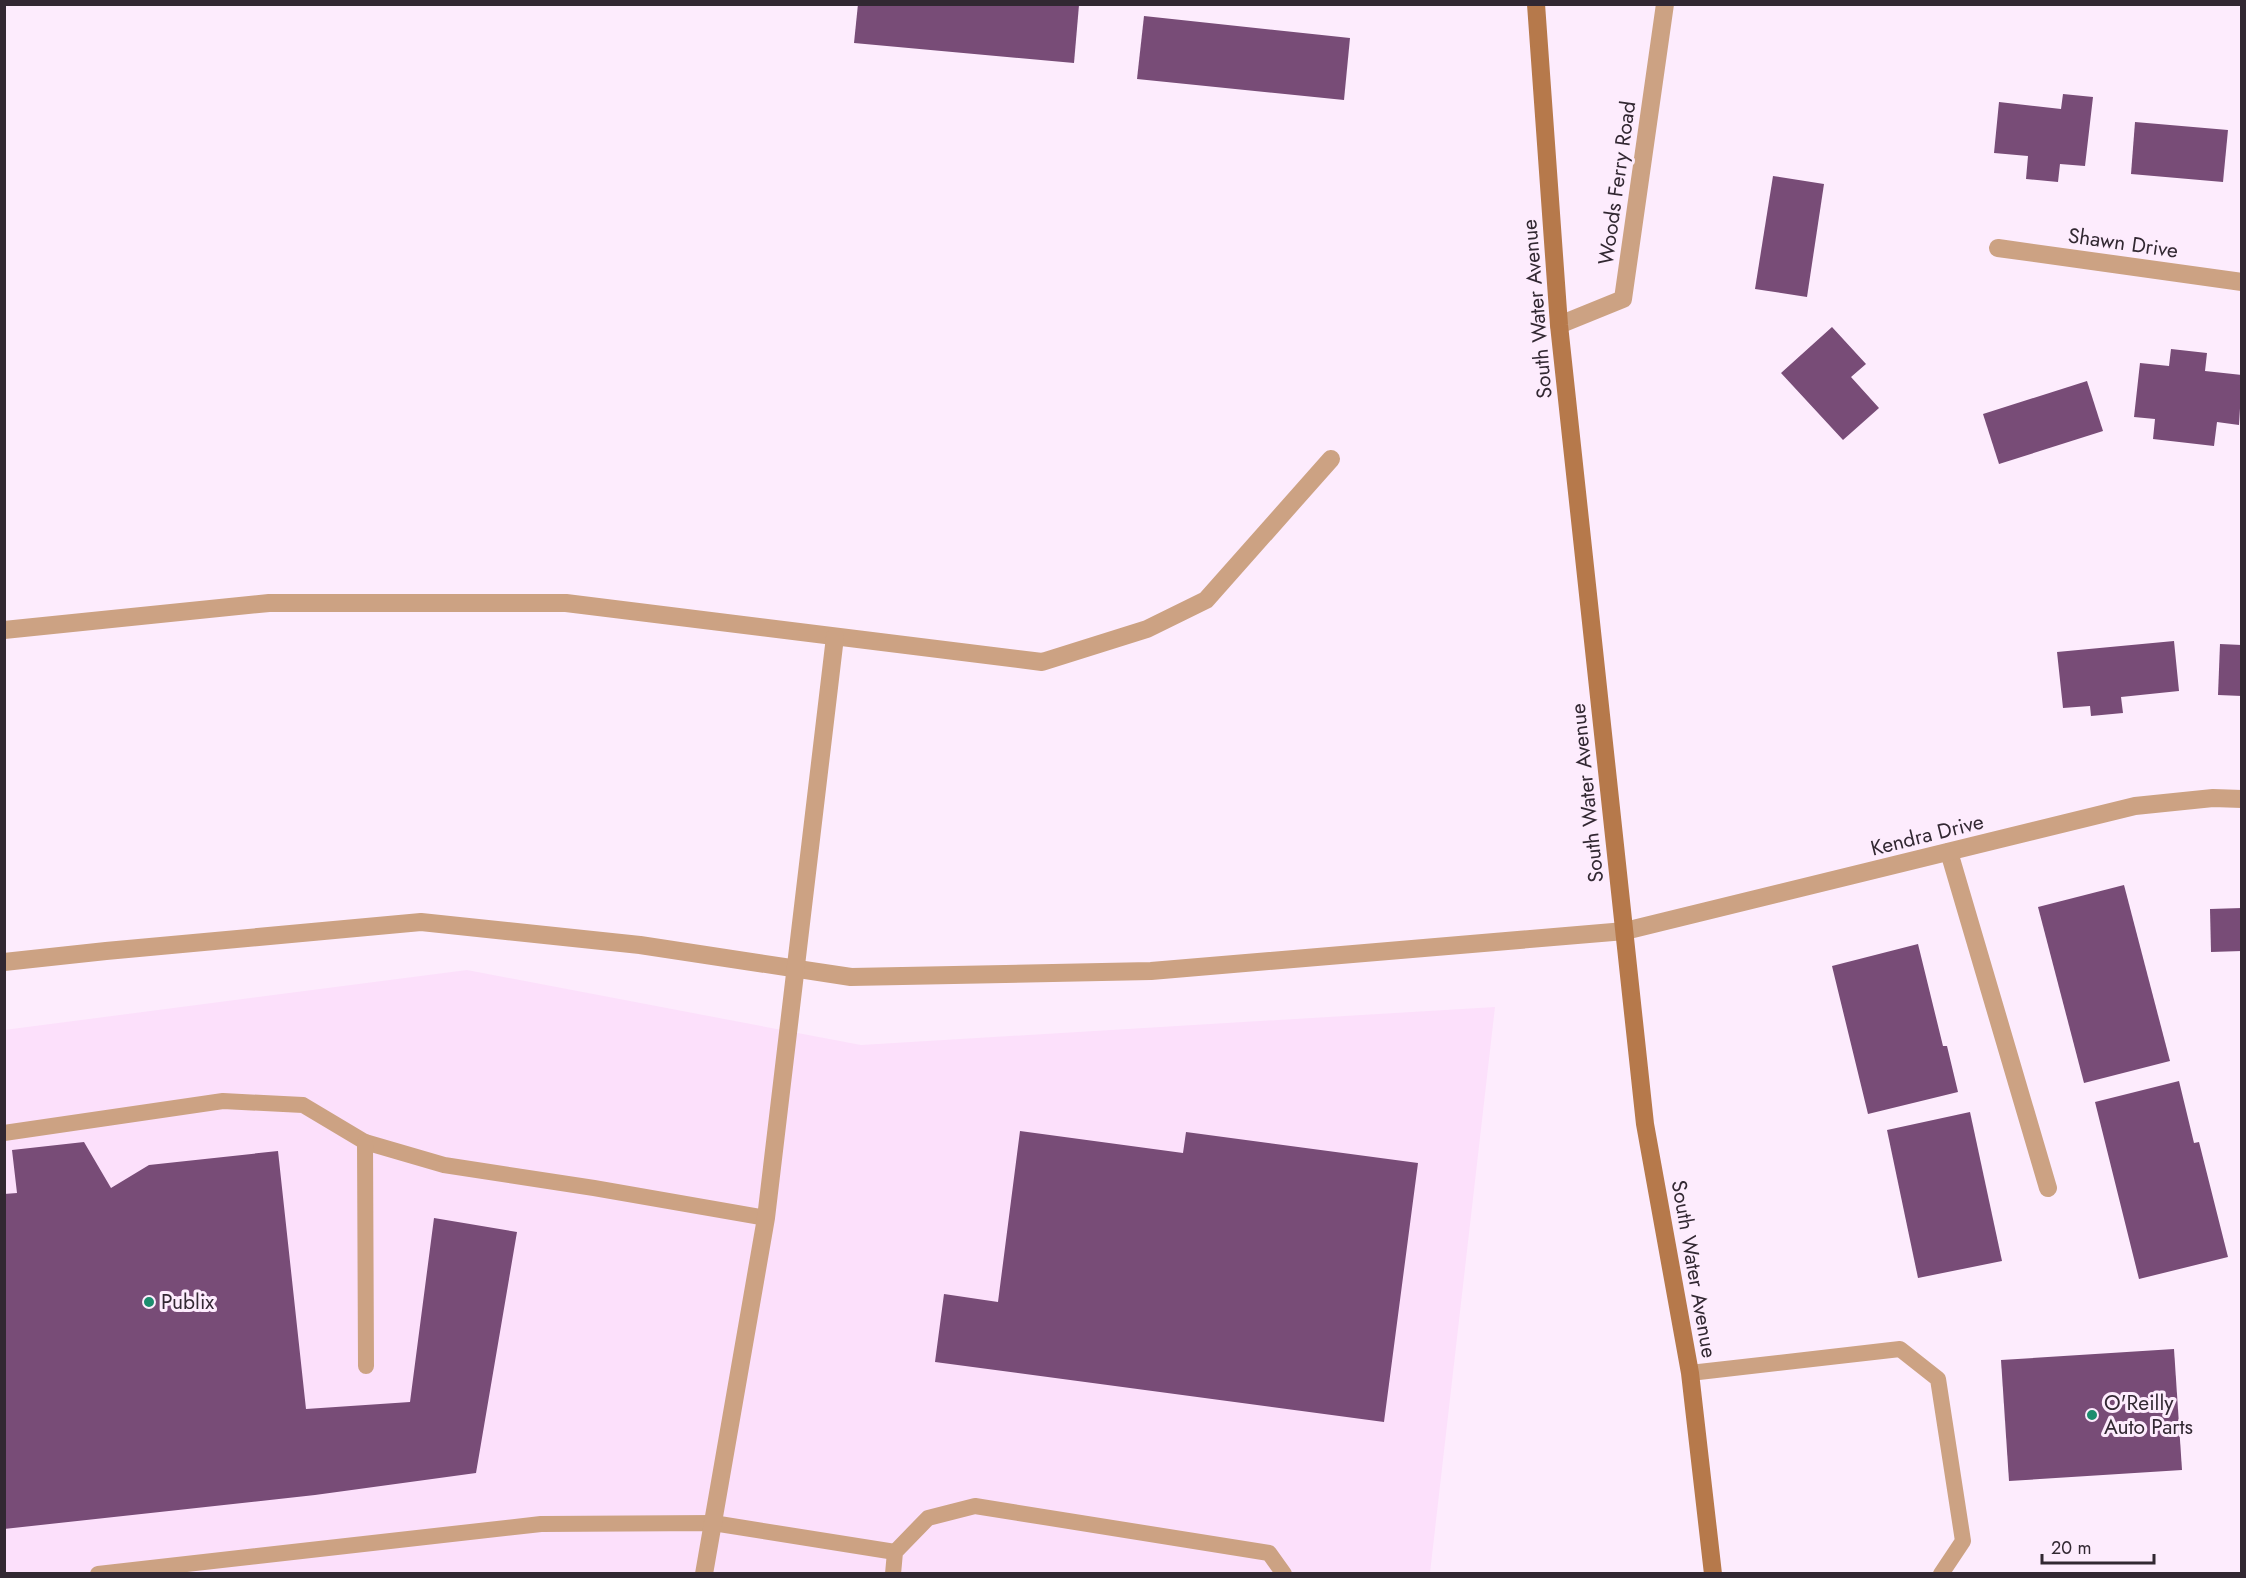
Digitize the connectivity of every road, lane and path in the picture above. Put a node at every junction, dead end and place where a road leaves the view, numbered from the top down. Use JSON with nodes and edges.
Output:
{"nodes":[{"id":1,"x":1536,"y":4,"type":"edge"},
{"id":2,"x":1665,"y":4,"type":"edge"},
{"id":3,"x":1998,"y":248,"type":"dead end"},
{"id":4,"x":2241,"y":282,"type":"edge"},
{"id":5,"x":1559,"y":325,"type":"junction"},
{"id":6,"x":1331,"y":459,"type":"dead end"},
{"id":7,"x":4,"y":630,"type":"edge"},
{"id":8,"x":835,"y":637,"type":"junction"},
{"id":9,"x":2241,"y":799,"type":"edge"},
{"id":10,"x":1949,"y":852,"type":"junction"},
{"id":11,"x":1625,"y":932,"type":"junction"},
{"id":12,"x":4,"y":963,"type":"edge"},
{"id":13,"x":795,"y":970,"type":"junction"},
{"id":14,"x":4,"y":1133,"type":"edge"},
{"id":15,"x":365,"y":1142,"type":"junction"},
{"id":16,"x":2048,"y":1188,"type":"dead end"},
{"id":17,"x":766,"y":1218,"type":"junction"},
{"id":18,"x":366,"y":1366,"type":"dead end"},
{"id":19,"x":1690,"y":1373,"type":"junction"},
{"id":20,"x":713,"y":1523,"type":"junction"},
{"id":21,"x":895,"y":1552,"type":"junction"},
{"id":22,"x":98,"y":1574,"type":"edge"},
{"id":23,"x":704,"y":1574,"type":"edge"},
{"id":24,"x":893,"y":1574,"type":"edge"},
{"id":25,"x":1284,"y":1574,"type":"edge"},
{"id":26,"x":1713,"y":1574,"type":"edge"},
{"id":27,"x":1941,"y":1574,"type":"edge"}],
"edges":[{"from":1,"to":5,"type":"main road","name":"South Water Avenue"},
{"from":2,"to":5,"type":"street","name":"Woods Ferry Road"},
{"from":3,"to":4,"type":"street","name":"Shawn Drive"},
{"from":5,"to":11,"type":"main road","name":"South Water Avenue"},
{"from":6,"to":8,"type":"street"},
{"from":7,"to":8,"type":"street"},
{"from":8,"to":13,"type":"street"},
{"from":9,"to":10,"type":"street","name":"Kendra Drive"},
{"from":10,"to":11,"type":"street","name":"Kendra Drive"},
{"from":10,"to":16,"type":"street"},
{"from":11,"to":13,"type":"street","name":"Kendra Drive"},
{"from":11,"to":19,"type":"main road","name":"South Water Avenue"},
{"from":12,"to":13,"type":"street","name":"Kendra Drive"},
{"from":13,"to":17,"type":"street"},
{"from":14,"to":15,"type":"lane"},
{"from":15,"to":17,"type":"lane"},
{"from":15,"to":18,"type":"lane"},
{"from":17,"to":20,"type":"street"},
{"from":19,"to":26,"type":"main road","name":"South Water Avenue"},
{"from":19,"to":27,"type":"lane"},
{"from":20,"to":21,"type":"lane"},
{"from":20,"to":22,"type":"lane"},
{"from":20,"to":23,"type":"street"},
{"from":21,"to":24,"type":"lane"},
{"from":21,"to":25,"type":"lane"}]}
